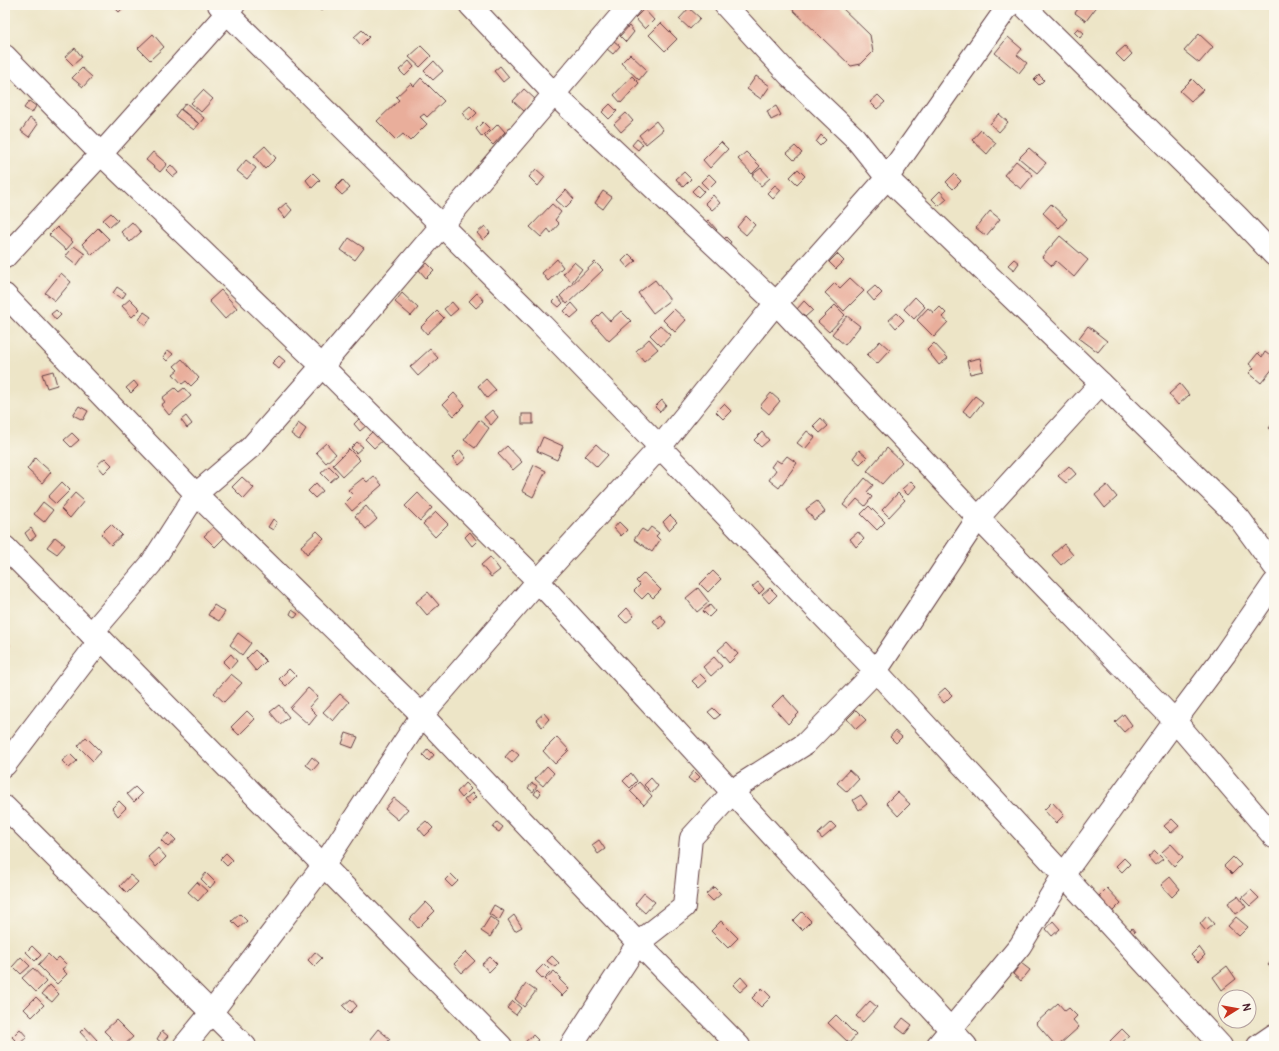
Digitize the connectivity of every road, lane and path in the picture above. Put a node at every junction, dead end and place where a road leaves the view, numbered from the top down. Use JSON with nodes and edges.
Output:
{"nodes":[{"id":1,"x":470,"y":5,"type":"edge"},
{"id":2,"x":630,"y":5,"type":"edge"},
{"id":3,"x":725,"y":5,"type":"edge"},
{"id":4,"x":1009,"y":5,"type":"edge"},
{"id":5,"x":1023,"y":5,"type":"edge"},
{"id":6,"x":227,"y":8,"type":"edge"},
{"id":7,"x":5,"y":56,"type":"edge"},
{"id":8,"x":554,"y":94,"type":"junction"},
{"id":9,"x":101,"y":154,"type":"junction"},
{"id":10,"x":887,"y":178,"type":"junction"},
{"id":11,"x":442,"y":225,"type":"junction"},
{"id":12,"x":1274,"y":255,"type":"edge"},
{"id":13,"x":5,"y":256,"type":"edge"},
{"id":14,"x":5,"y":295,"type":"edge"},
{"id":15,"x":776,"y":303,"type":"junction"},
{"id":16,"x":322,"y":366,"type":"junction"},
{"id":17,"x":1101,"y":383,"type":"junction"},
{"id":18,"x":660,"y":447,"type":"junction"},
{"id":19,"x":196,"y":494,"type":"junction"},
{"id":20,"x":978,"y":518,"type":"junction"},
{"id":21,"x":5,"y":546,"type":"edge"},
{"id":22,"x":1274,"y":566,"type":"edge"},
{"id":23,"x":538,"y":581,"type":"junction"},
{"id":24,"x":1274,"y":583,"type":"edge"},
{"id":25,"x":96,"y":636,"type":"junction"},
{"id":26,"x":876,"y":671,"type":"junction"},
{"id":27,"x":422,"y":715,"type":"junction"},
{"id":28,"x":1175,"y":721,"type":"junction"},
{"id":29,"x":5,"y":764,"type":"edge"},
{"id":30,"x":732,"y":792,"type":"junction"},
{"id":31,"x":5,"y":807,"type":"edge"},
{"id":32,"x":1274,"y":837,"type":"edge"},
{"id":33,"x":323,"y":866,"type":"junction"},
{"id":34,"x":1064,"y":874,"type":"junction"},
{"id":35,"x":638,"y":943,"type":"junction"},
{"id":36,"x":211,"y":1013,"type":"junction"},
{"id":37,"x":1274,"y":1035,"type":"edge"},
{"id":38,"x":943,"y":1038,"type":"edge"},
{"id":39,"x":184,"y":1046,"type":"edge"},
{"id":40,"x":245,"y":1046,"type":"edge"},
{"id":41,"x":501,"y":1046,"type":"edge"},
{"id":42,"x":571,"y":1046,"type":"edge"},
{"id":43,"x":739,"y":1046,"type":"edge"},
{"id":44,"x":966,"y":1046,"type":"edge"},
{"id":45,"x":1221,"y":1046,"type":"edge"},
{"id":46,"x":1258,"y":1046,"type":"edge"}],
"edges":[{"from":1,"to":8,"type":"street"},
{"from":2,"to":8,"type":"street"},
{"from":3,"to":10,"type":"street"},
{"from":4,"to":10,"type":"street"},
{"from":5,"to":12,"type":"street"},
{"from":6,"to":9,"type":"street"},
{"from":6,"to":11,"type":"street"},
{"from":7,"to":9,"type":"street"},
{"from":8,"to":11,"type":"street"},
{"from":8,"to":15,"type":"street"},
{"from":9,"to":13,"type":"street"},
{"from":9,"to":16,"type":"street"},
{"from":10,"to":15,"type":"street"},
{"from":10,"to":17,"type":"street"},
{"from":11,"to":16,"type":"street"},
{"from":11,"to":18,"type":"street"},
{"from":14,"to":19,"type":"street"},
{"from":15,"to":18,"type":"street"},
{"from":15,"to":20,"type":"street"},
{"from":16,"to":19,"type":"street"},
{"from":16,"to":23,"type":"street"},
{"from":17,"to":20,"type":"street"},
{"from":17,"to":22,"type":"street"},
{"from":18,"to":23,"type":"street"},
{"from":18,"to":26,"type":"street"},
{"from":19,"to":25,"type":"street"},
{"from":19,"to":27,"type":"street"},
{"from":20,"to":26,"type":"street"},
{"from":20,"to":28,"type":"street"},
{"from":21,"to":25,"type":"street"},
{"from":23,"to":27,"type":"street"},
{"from":23,"to":30,"type":"street"},
{"from":24,"to":28,"type":"street"},
{"from":25,"to":29,"type":"street"},
{"from":25,"to":33,"type":"street"},
{"from":26,"to":30,"type":"street"},
{"from":26,"to":34,"type":"street"},
{"from":27,"to":33,"type":"street"},
{"from":27,"to":35,"type":"street"},
{"from":28,"to":32,"type":"street"},
{"from":28,"to":34,"type":"street"},
{"from":30,"to":35,"type":"street"},
{"from":30,"to":38,"type":"street"},
{"from":31,"to":36,"type":"street"},
{"from":33,"to":36,"type":"street"},
{"from":33,"to":41,"type":"street"},
{"from":34,"to":38,"type":"street"},
{"from":34,"to":45,"type":"street"},
{"from":35,"to":42,"type":"street"},
{"from":35,"to":43,"type":"street"},
{"from":36,"to":39,"type":"street"},
{"from":36,"to":40,"type":"street"},
{"from":37,"to":46,"type":"street"},
{"from":38,"to":44,"type":"street"}]}
